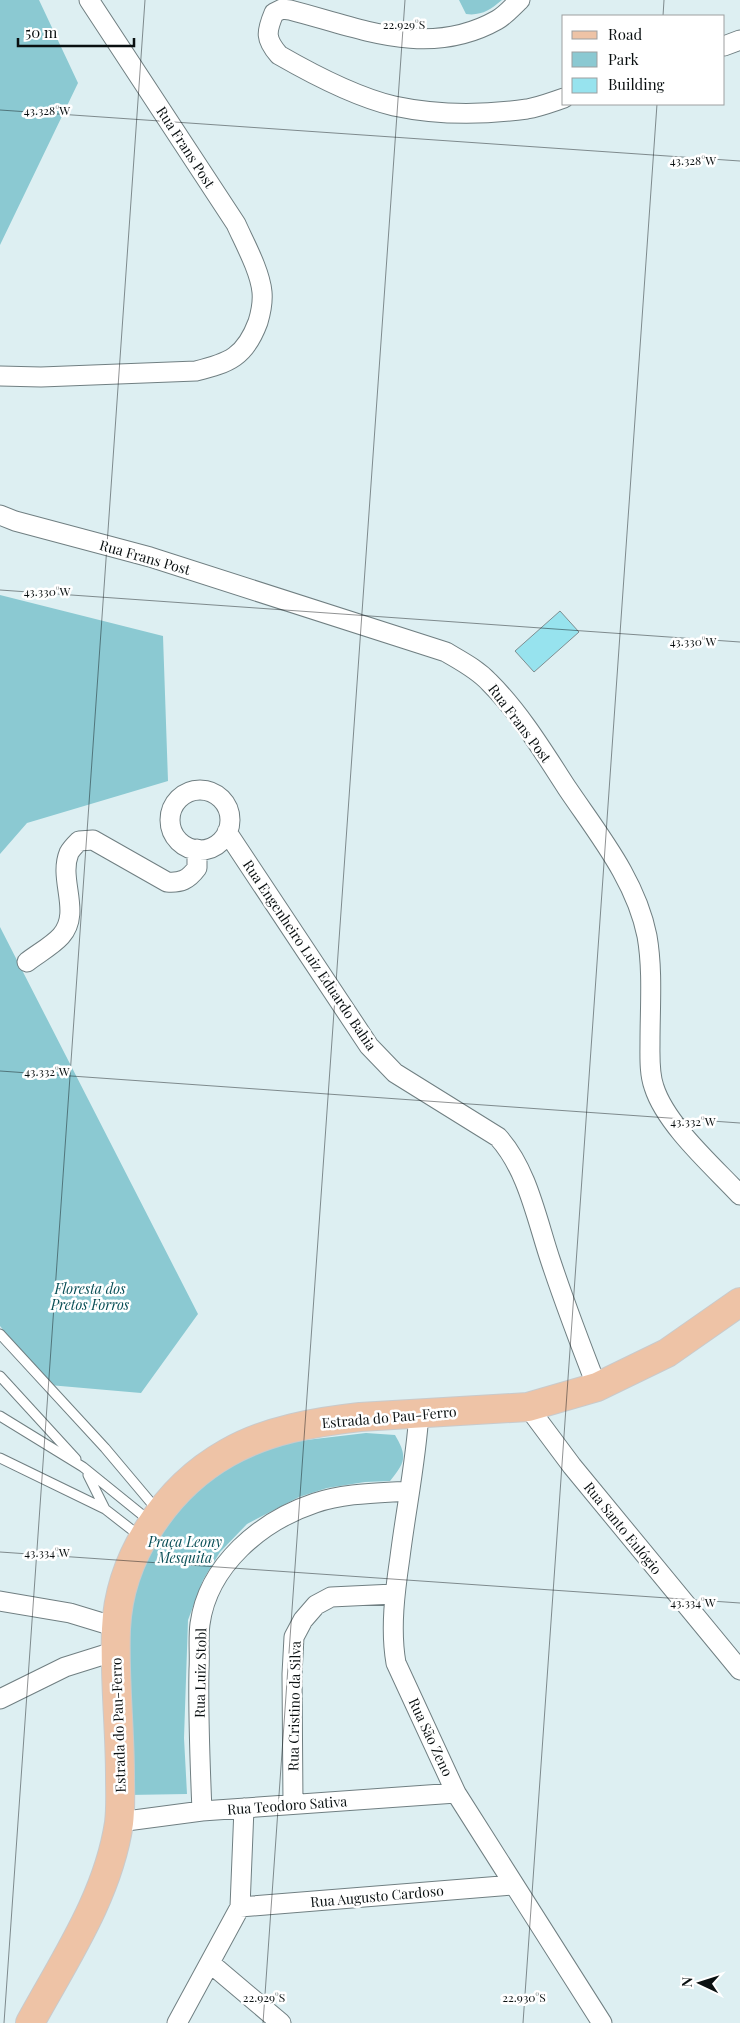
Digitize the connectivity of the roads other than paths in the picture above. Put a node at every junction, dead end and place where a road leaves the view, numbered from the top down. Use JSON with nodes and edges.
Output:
{"nodes":[{"id":1,"x":89,"y":0,"type":"edge"},
{"id":2,"x":520,"y":0,"type":"edge"},
{"id":3,"x":740,"y":40,"type":"edge"},
{"id":4,"x":725,"y":46,"type":"edge"},
{"id":5,"x":562,"y":99,"type":"edge"},
{"id":6,"x":0,"y":376,"type":"edge"},
{"id":7,"x":0,"y":515,"type":"edge"},
{"id":8,"x":227,"y":832,"type":"junction"},
{"id":9,"x":197,"y":850,"type":"junction"},
{"id":10,"x":27,"y":962,"type":"dead end"},
{"id":11,"x":740,"y":1195,"type":"edge"},
{"id":12,"x":738,"y":1309,"type":"edge"},
{"id":13,"x":0,"y":1334,"type":"edge"},
{"id":14,"x":0,"y":1376,"type":"edge"},
{"id":15,"x":0,"y":1387,"type":"edge"},
{"id":16,"x":597,"y":1387,"type":"junction"},
{"id":17,"x":528,"y":1407,"type":"junction"},
{"id":18,"x":418,"y":1413,"type":"junction"},
{"id":19,"x":0,"y":1416,"type":"edge"},
{"id":20,"x":0,"y":1458,"type":"edge"},
{"id":21,"x":83,"y":1467,"type":"junction"},
{"id":22,"x":409,"y":1491,"type":"junction"},
{"id":23,"x":105,"y":1509,"type":"junction"},
{"id":24,"x":152,"y":1525,"type":"junction"},
{"id":25,"x":394,"y":1594,"type":"junction"},
{"id":26,"x":0,"y":1601,"type":"edge"},
{"id":27,"x":116,"y":1639,"type":"junction"},
{"id":28,"x":740,"y":1670,"type":"edge"},
{"id":29,"x":0,"y":1699,"type":"edge"},
{"id":30,"x":456,"y":1793,"type":"junction"},
{"id":31,"x":292,"y":1804,"type":"junction"},
{"id":32,"x":244,"y":1808,"type":"junction"},
{"id":33,"x":202,"y":1811,"type":"junction"},
{"id":34,"x":119,"y":1822,"type":"junction"},
{"id":35,"x":513,"y":1885,"type":"junction"},
{"id":36,"x":240,"y":1907,"type":"junction"},
{"id":37,"x":210,"y":1963,"type":"junction"},
{"id":38,"x":30,"y":2023,"type":"edge"},
{"id":39,"x":177,"y":2023,"type":"edge"},
{"id":40,"x":281,"y":2023,"type":"edge"},
{"id":41,"x":602,"y":2023,"type":"edge"}],
"edges":[{"from":1,"to":6,"type":"street","name":"Rua Frans Post"},
{"from":2,"to":5,"type":"street"},
{"from":3,"to":4,"type":"street"},
{"from":7,"to":11,"type":"street","name":"Rua Frans Post"},
{"from":8,"to":9,"type":"street"},
{"from":8,"to":9,"type":"street"},
{"from":8,"to":16,"type":"street","name":"Rua Engenheiro Luiz Eduardo Bahia"},
{"from":9,"to":10,"type":"street"},
{"from":12,"to":16,"type":"main road","name":"Estrada do Pau-Ferro"},
{"from":13,"to":24,"type":"lane"},
{"from":14,"to":15,"type":"lane"},
{"from":14,"to":21,"type":"lane"},
{"from":16,"to":17,"type":"main road","name":"Estrada do Pau-Ferro"},
{"from":17,"to":18,"type":"main road","name":"Estrada do Pau-Ferro"},
{"from":17,"to":28,"type":"street","name":"Rua Santo Eulógio"},
{"from":18,"to":22,"type":"street","name":"Rua São Zeno"},
{"from":18,"to":24,"type":"main road","name":"Estrada do Pau-Ferro"},
{"from":19,"to":21,"type":"lane"},
{"from":20,"to":23,"type":"lane"},
{"from":21,"to":23,"type":"lane"},
{"from":21,"to":24,"type":"lane"},
{"from":22,"to":25,"type":"street","name":"Rua São Zeno"},
{"from":22,"to":33,"type":"street","name":"Rua Luiz Stobl"},
{"from":23,"to":24,"type":"lane"},
{"from":24,"to":27,"type":"main road","name":"Estrada do Pau-Ferro"},
{"from":25,"to":30,"type":"street","name":"Rua São Zeno"},
{"from":25,"to":31,"type":"street","name":"Rua Cristino da Silva"},
{"from":26,"to":27,"type":"street"},
{"from":27,"to":29,"type":"street"},
{"from":27,"to":34,"type":"main road","name":"Estrada do Pau-Ferro"},
{"from":30,"to":31,"type":"street","name":"Rua Teodoro Sativa"},
{"from":30,"to":35,"type":"street","name":"Rua São Zeno"},
{"from":31,"to":32,"type":"street","name":"Rua Teodoro Sativa"},
{"from":32,"to":33,"type":"street","name":"Rua Teodoro Sativa"},
{"from":32,"to":36,"type":"street"},
{"from":33,"to":34,"type":"street","name":"Rua Teodoro Sativa"},
{"from":34,"to":38,"type":"main road","name":"Estrada do Pau-Ferro"},
{"from":35,"to":36,"type":"street","name":"Rua Augusto Cardoso"},
{"from":35,"to":41,"type":"street","name":"Rua São Zeno"},
{"from":36,"to":37,"type":"street"},
{"from":37,"to":39,"type":"street"},
{"from":37,"to":40,"type":"street"}]}
